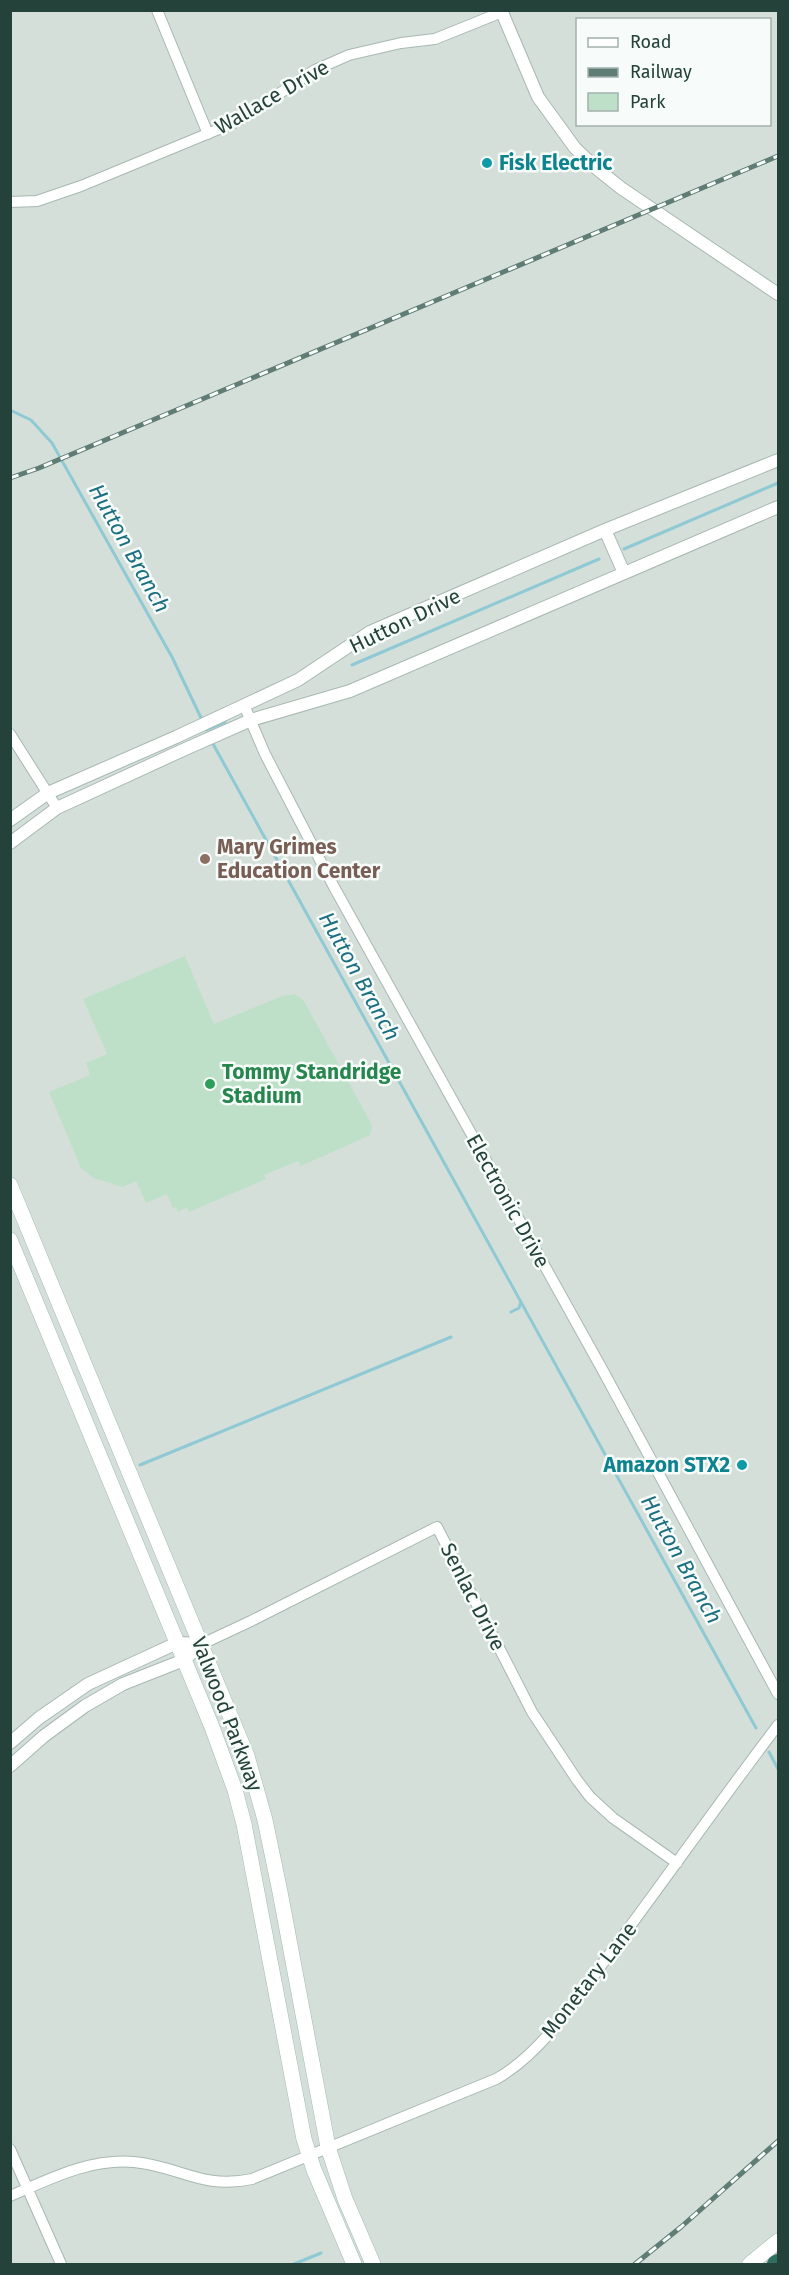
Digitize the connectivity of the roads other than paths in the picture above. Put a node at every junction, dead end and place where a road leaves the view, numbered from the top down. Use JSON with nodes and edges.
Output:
{"nodes":[{"id":1,"x":157,"y":10,"type":"edge"},
{"id":2,"x":501,"y":11,"type":"edge"},
{"id":3,"x":208,"y":134,"type":"junction"},
{"id":4,"x":10,"y":202,"type":"edge"},
{"id":5,"x":778,"y":294,"type":"edge"},
{"id":6,"x":778,"y":460,"type":"edge"},
{"id":7,"x":778,"y":507,"type":"edge"},
{"id":8,"x":605,"y":530,"type":"junction"},
{"id":9,"x":624,"y":573,"type":"junction"},
{"id":10,"x":244,"y":705,"type":"junction"},
{"id":11,"x":251,"y":720,"type":"junction"},
{"id":12,"x":10,"y":734,"type":"edge"},
{"id":13,"x":48,"y":793,"type":"junction"},
{"id":14,"x":57,"y":808,"type":"junction"},
{"id":15,"x":10,"y":820,"type":"edge"},
{"id":16,"x":10,"y":843,"type":"edge"},
{"id":17,"x":10,"y":1185,"type":"edge"},
{"id":18,"x":17,"y":1220,"type":"edge"},
{"id":19,"x":10,"y":1240,"type":"edge"},
{"id":20,"x":123,"y":1455,"type":"junction"},
{"id":21,"x":104,"y":1463,"type":"junction"},
{"id":22,"x":177,"y":1643,"type":"junction"},
{"id":23,"x":201,"y":1644,"type":"junction"},
{"id":24,"x":184,"y":1660,"type":"junction"},
{"id":25,"x":778,"y":1694,"type":"edge"},
{"id":26,"x":33,"y":1724,"type":"junction"},
{"id":27,"x":778,"y":1725,"type":"edge"},
{"id":28,"x":44,"y":1736,"type":"junction"},
{"id":29,"x":10,"y":1743,"type":"edge"},
{"id":30,"x":10,"y":1766,"type":"edge"},
{"id":31,"x":255,"y":1783,"type":"junction"},
{"id":32,"x":235,"y":1790,"type":"junction"},
{"id":33,"x":677,"y":1863,"type":"junction"},
{"id":34,"x":294,"y":1964,"type":"junction"},
{"id":35,"x":272,"y":1968,"type":"junction"},
{"id":36,"x":328,"y":2148,"type":"junction"},
{"id":37,"x":10,"y":2149,"type":"edge"},
{"id":38,"x":309,"y":2155,"type":"junction"},
{"id":39,"x":28,"y":2188,"type":"junction"},
{"id":40,"x":10,"y":2196,"type":"edge"},
{"id":41,"x":778,"y":2241,"type":"edge"},
{"id":42,"x":371,"y":2264,"type":"edge"},
{"id":43,"x":61,"y":2265,"type":"edge"},
{"id":44,"x":354,"y":2265,"type":"edge"},
{"id":45,"x":750,"y":2265,"type":"edge"}],
"edges":[{"from":1,"to":3,"type":"street"},
{"from":2,"to":3,"type":"street","name":"Wallace Drive"},
{"from":2,"to":5,"type":"street"},
{"from":3,"to":4,"type":"street","name":"Wallace Drive"},
{"from":6,"to":8,"type":"street","name":"Hutton Drive"},
{"from":7,"to":9,"type":"street","name":"Hutton Drive"},
{"from":8,"to":9,"type":"street"},
{"from":8,"to":10,"type":"street","name":"Hutton Drive"},
{"from":9,"to":11,"type":"street","name":"Hutton Drive"},
{"from":10,"to":11,"type":"street","name":"Electronic Drive"},
{"from":10,"to":13,"type":"street","name":"Hutton Drive"},
{"from":11,"to":14,"type":"street","name":"Hutton Drive"},
{"from":11,"to":25,"type":"street","name":"Electronic Drive"},
{"from":12,"to":13,"type":"street"},
{"from":13,"to":14,"type":"street"},
{"from":13,"to":15,"type":"street","name":"Hutton Drive"},
{"from":14,"to":16,"type":"street","name":"Hutton Drive"},
{"from":17,"to":18,"type":"main road","name":"Valwood Parkway"},
{"from":18,"to":20,"type":"main road","name":"Valwood Parkway"},
{"from":19,"to":21,"type":"main road","name":"Valwood Parkway"},
{"from":20,"to":21,"type":"main road"},
{"from":20,"to":23,"type":"main road","name":"Valwood Parkway"},
{"from":21,"to":22,"type":"main road","name":"Valwood Parkway"},
{"from":22,"to":23,"type":"street","name":"Senlac Drive"},
{"from":22,"to":24,"type":"main road","name":"Valwood Parkway"},
{"from":22,"to":26,"type":"street","name":"Senlac Drive"},
{"from":23,"to":24,"type":"street","name":"Senlac Drive"},
{"from":23,"to":31,"type":"main road","name":"Valwood Parkway"},
{"from":23,"to":33,"type":"street","name":"Senlac Drive"},
{"from":24,"to":28,"type":"street","name":"Senlac Drive"},
{"from":24,"to":32,"type":"main road","name":"Valwood Parkway"},
{"from":26,"to":28,"type":"street"},
{"from":26,"to":29,"type":"street","name":"Senlac Drive"},
{"from":27,"to":33,"type":"street","name":"Monetary Lane"},
{"from":28,"to":30,"type":"street","name":"Senlac Drive"},
{"from":31,"to":32,"type":"main road"},
{"from":31,"to":34,"type":"main road","name":"Valwood Parkway"},
{"from":32,"to":35,"type":"main road","name":"Valwood Parkway"},
{"from":33,"to":36,"type":"street","name":"Monetary Lane"},
{"from":34,"to":35,"type":"main road"},
{"from":34,"to":36,"type":"main road","name":"Valwood Parkway"},
{"from":35,"to":38,"type":"main road","name":"Valwood Parkway"},
{"from":36,"to":38,"type":"street","name":"Monetary Lane"},
{"from":36,"to":42,"type":"main road","name":"Valwood Parkway"},
{"from":37,"to":39,"type":"street"},
{"from":38,"to":39,"type":"street","name":"Monetary Lane"},
{"from":38,"to":44,"type":"main road","name":"Valwood Parkway"},
{"from":39,"to":40,"type":"street","name":"Monetary Lane"},
{"from":39,"to":43,"type":"street"},
{"from":41,"to":45,"type":"main road"}]}
